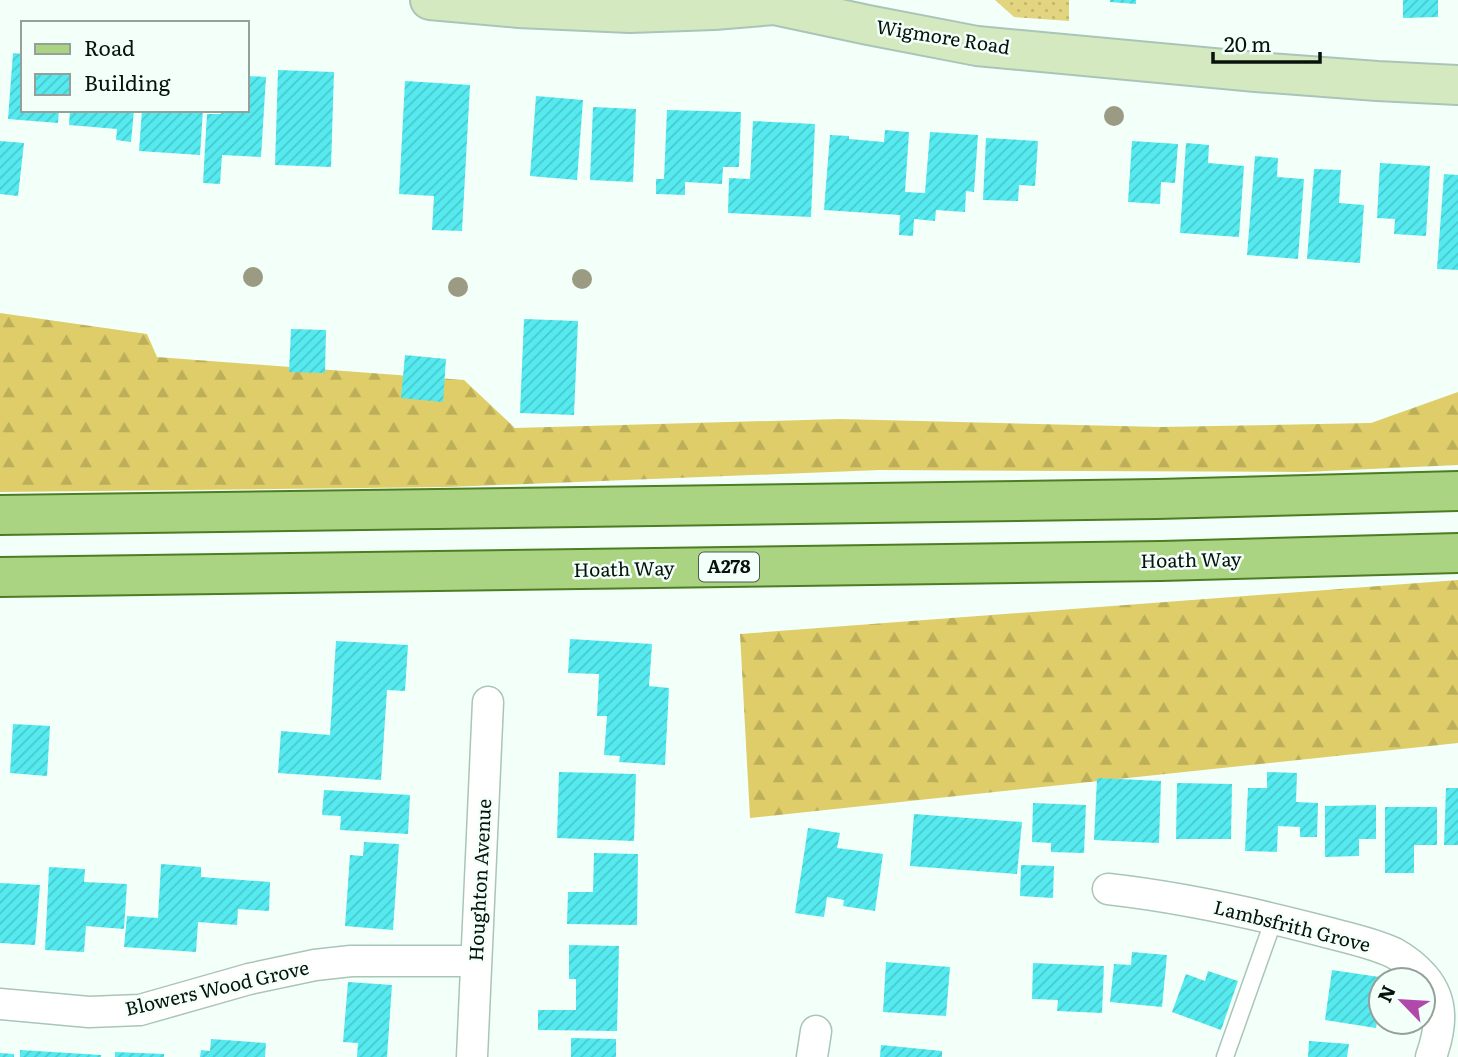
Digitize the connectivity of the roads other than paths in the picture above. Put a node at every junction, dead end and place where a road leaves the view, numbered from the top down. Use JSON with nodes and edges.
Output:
{"nodes":[{"id":1,"x":430,"y":0,"type":"edge"},
{"id":2,"x":774,"y":2,"type":"edge"},
{"id":3,"x":1458,"y":85,"type":"edge"},
{"id":4,"x":1458,"y":491,"type":"edge"},
{"id":5,"x":0,"y":515,"type":"edge"},
{"id":6,"x":1458,"y":554,"type":"edge"},
{"id":7,"x":0,"y":577,"type":"edge"},
{"id":8,"x":488,"y":702,"type":"dead end"},
{"id":9,"x":1108,"y":889,"type":"dead end"},
{"id":10,"x":1274,"y":919,"type":"junction"},
{"id":11,"x":476,"y":961,"type":"junction"},
{"id":12,"x":0,"y":1004,"type":"edge"},
{"id":13,"x":472,"y":1057,"type":"edge"},
{"id":14,"x":1225,"y":1057,"type":"edge"},
{"id":15,"x":1432,"y":1057,"type":"edge"}],
"edges":[{"from":1,"to":2,"type":"street","name":"Wigmore Road"},
{"from":2,"to":3,"type":"street","name":"Wigmore Road"},
{"from":4,"to":5,"type":"main road"},
{"from":6,"to":7,"type":"main road","name":"Hoath Way","number":"A278"},
{"from":8,"to":11,"type":"street","name":"Houghton Avenue"},
{"from":9,"to":10,"type":"street","name":"Lambsfrith Grove"},
{"from":10,"to":14,"type":"lane"},
{"from":10,"to":15,"type":"street","name":"Lambsfrith Grove"},
{"from":11,"to":12,"type":"street","name":"Blowers Wood Grove"},
{"from":11,"to":13,"type":"street","name":"Houghton Avenue"}]}
